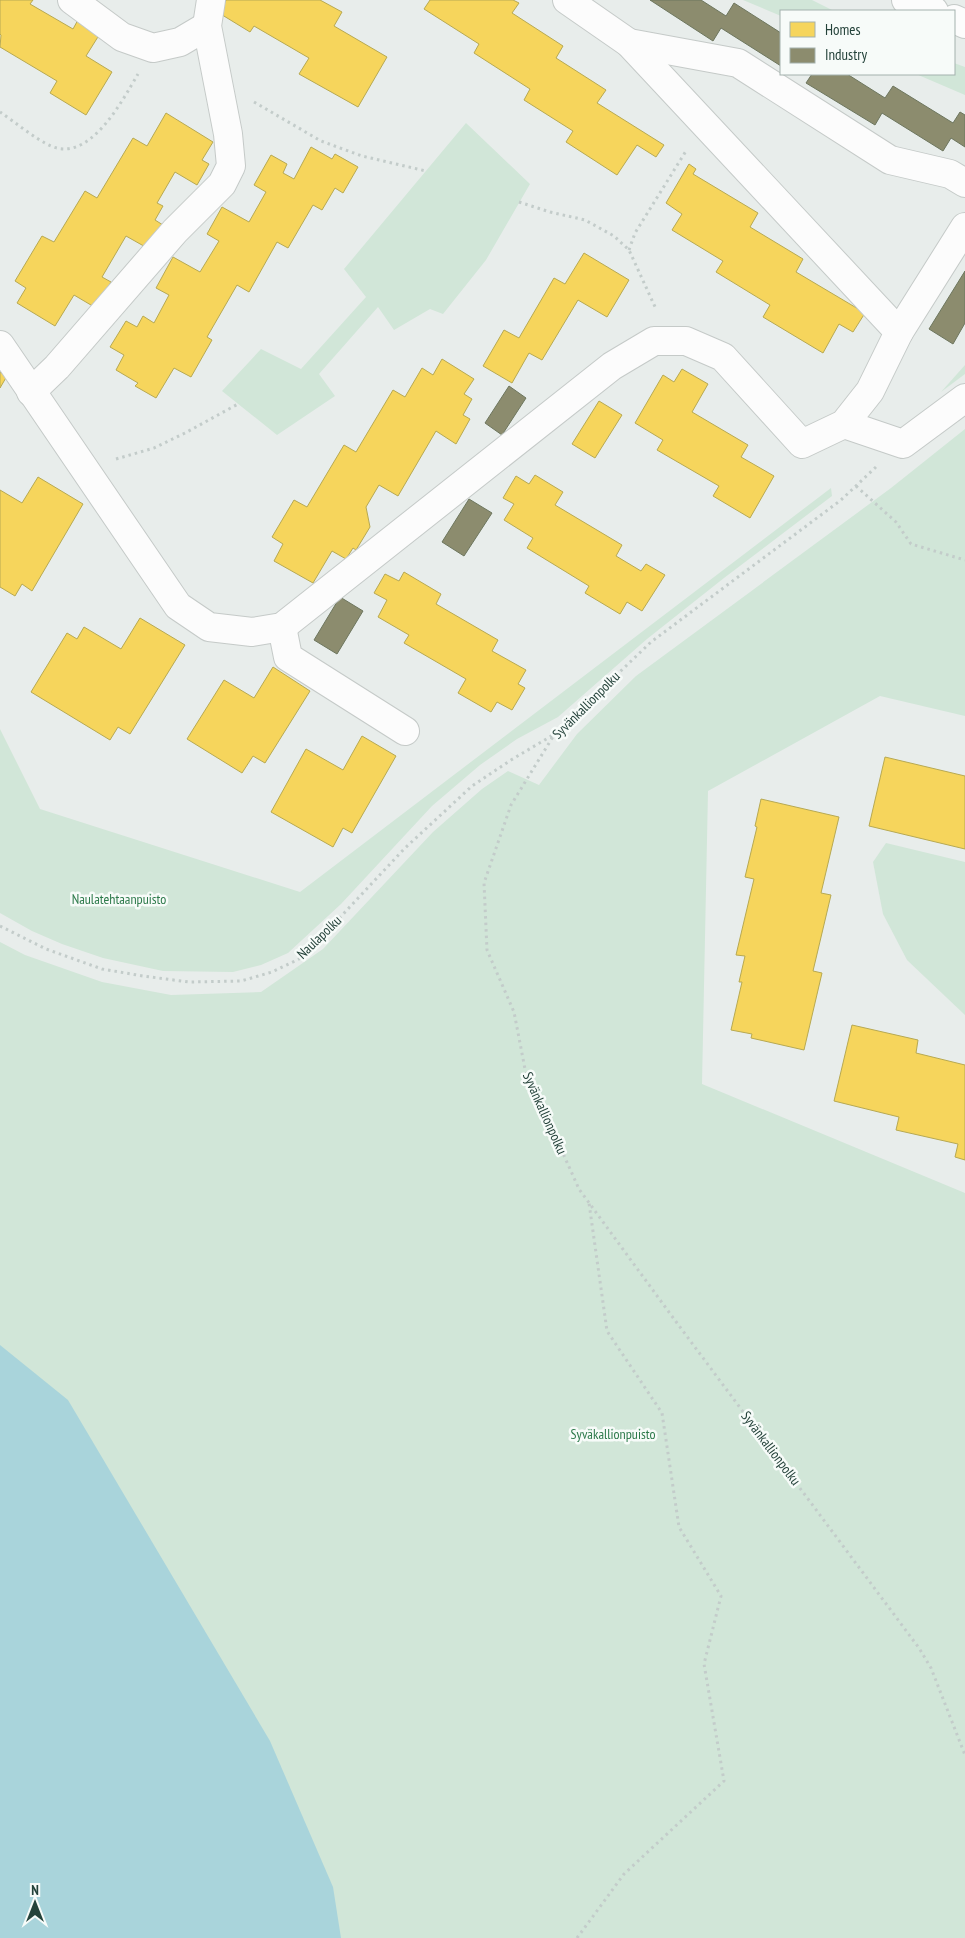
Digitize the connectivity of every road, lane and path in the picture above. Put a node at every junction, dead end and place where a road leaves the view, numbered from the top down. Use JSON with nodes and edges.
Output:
{"nodes":[{"id":1,"x":72,"y":0,"type":"edge"},
{"id":2,"x":212,"y":0,"type":"edge"},
{"id":3,"x":567,"y":0,"type":"edge"},
{"id":4,"x":906,"y":0,"type":"edge"},
{"id":5,"x":931,"y":10,"type":"edge"},
{"id":6,"x":207,"y":26,"type":"junction"},
{"id":7,"x":629,"y":43,"type":"junction"},
{"id":8,"x":153,"y":48,"type":"junction"},
{"id":9,"x":219,"y":87,"type":"junction"},
{"id":10,"x":0,"y":112,"type":"edge"},
{"id":11,"x":703,"y":122,"type":"junction"},
{"id":12,"x":426,"y":171,"type":"dead end"},
{"id":13,"x":965,"y":183,"type":"edge"},
{"id":14,"x":519,"y":202,"type":"dead end"},
{"id":15,"x":965,"y":227,"type":"edge"},
{"id":16,"x":629,"y":250,"type":"junction"},
{"id":17,"x":900,"y":332,"type":"junction"},
{"id":18,"x":659,"y":341,"type":"junction"},
{"id":19,"x":0,"y":345,"type":"edge"},
{"id":20,"x":31,"y":392,"type":"junction"},
{"id":21,"x":965,"y":398,"type":"edge"},
{"id":22,"x":238,"y":404,"type":"dead end"},
{"id":23,"x":844,"y":424,"type":"junction"},
{"id":24,"x":903,"y":444,"type":"junction"},
{"id":25,"x":83,"y":468,"type":"junction"},
{"id":26,"x":856,"y":486,"type":"junction"},
{"id":27,"x":965,"y":560,"type":"edge"},
{"id":28,"x":282,"y":627,"type":"junction"},
{"id":29,"x":405,"y":731,"type":"dead end"},
{"id":30,"x":554,"y":735,"type":"junction"},
{"id":31,"x":0,"y":926,"type":"edge"},
{"id":32,"x":589,"y":1202,"type":"junction"},
{"id":33,"x":965,"y":1755,"type":"edge"},
{"id":34,"x":577,"y":1938,"type":"edge"}],
"edges":[{"from":1,"to":8,"type":"street"},
{"from":2,"to":6,"type":"street"},
{"from":3,"to":7,"type":"street"},
{"from":4,"to":5,"type":"street"},
{"from":6,"to":8,"type":"street"},
{"from":6,"to":9,"type":"street"},
{"from":7,"to":11,"type":"street"},
{"from":7,"to":13,"type":"street"},
{"from":8,"to":10,"type":"path"},
{"from":9,"to":12,"type":"path"},
{"from":9,"to":20,"type":"street"},
{"from":11,"to":16,"type":"path"},
{"from":11,"to":17,"type":"street"},
{"from":14,"to":16,"type":"path"},
{"from":15,"to":17,"type":"street"},
{"from":16,"to":18,"type":"path"},
{"from":17,"to":23,"type":"street"},
{"from":18,"to":23,"type":"street"},
{"from":18,"to":28,"type":"street"},
{"from":19,"to":20,"type":"street"},
{"from":20,"to":25,"type":"street"},
{"from":21,"to":24,"type":"street"},
{"from":22,"to":25,"type":"path"},
{"from":23,"to":24,"type":"street"},
{"from":24,"to":26,"type":"path","name":"Syvänkallionpolku"},
{"from":25,"to":28,"type":"street"},
{"from":26,"to":27,"type":"path"},
{"from":26,"to":30,"type":"path","name":"Syvänkallionpolku"},
{"from":28,"to":29,"type":"street"},
{"from":30,"to":31,"type":"path","name":"Naulapolku"},
{"from":30,"to":32,"type":"path","name":"Syvänkallionpolku"},
{"from":32,"to":33,"type":"path","name":"Syvänkallionpolku"},
{"from":32,"to":34,"type":"path"}]}
